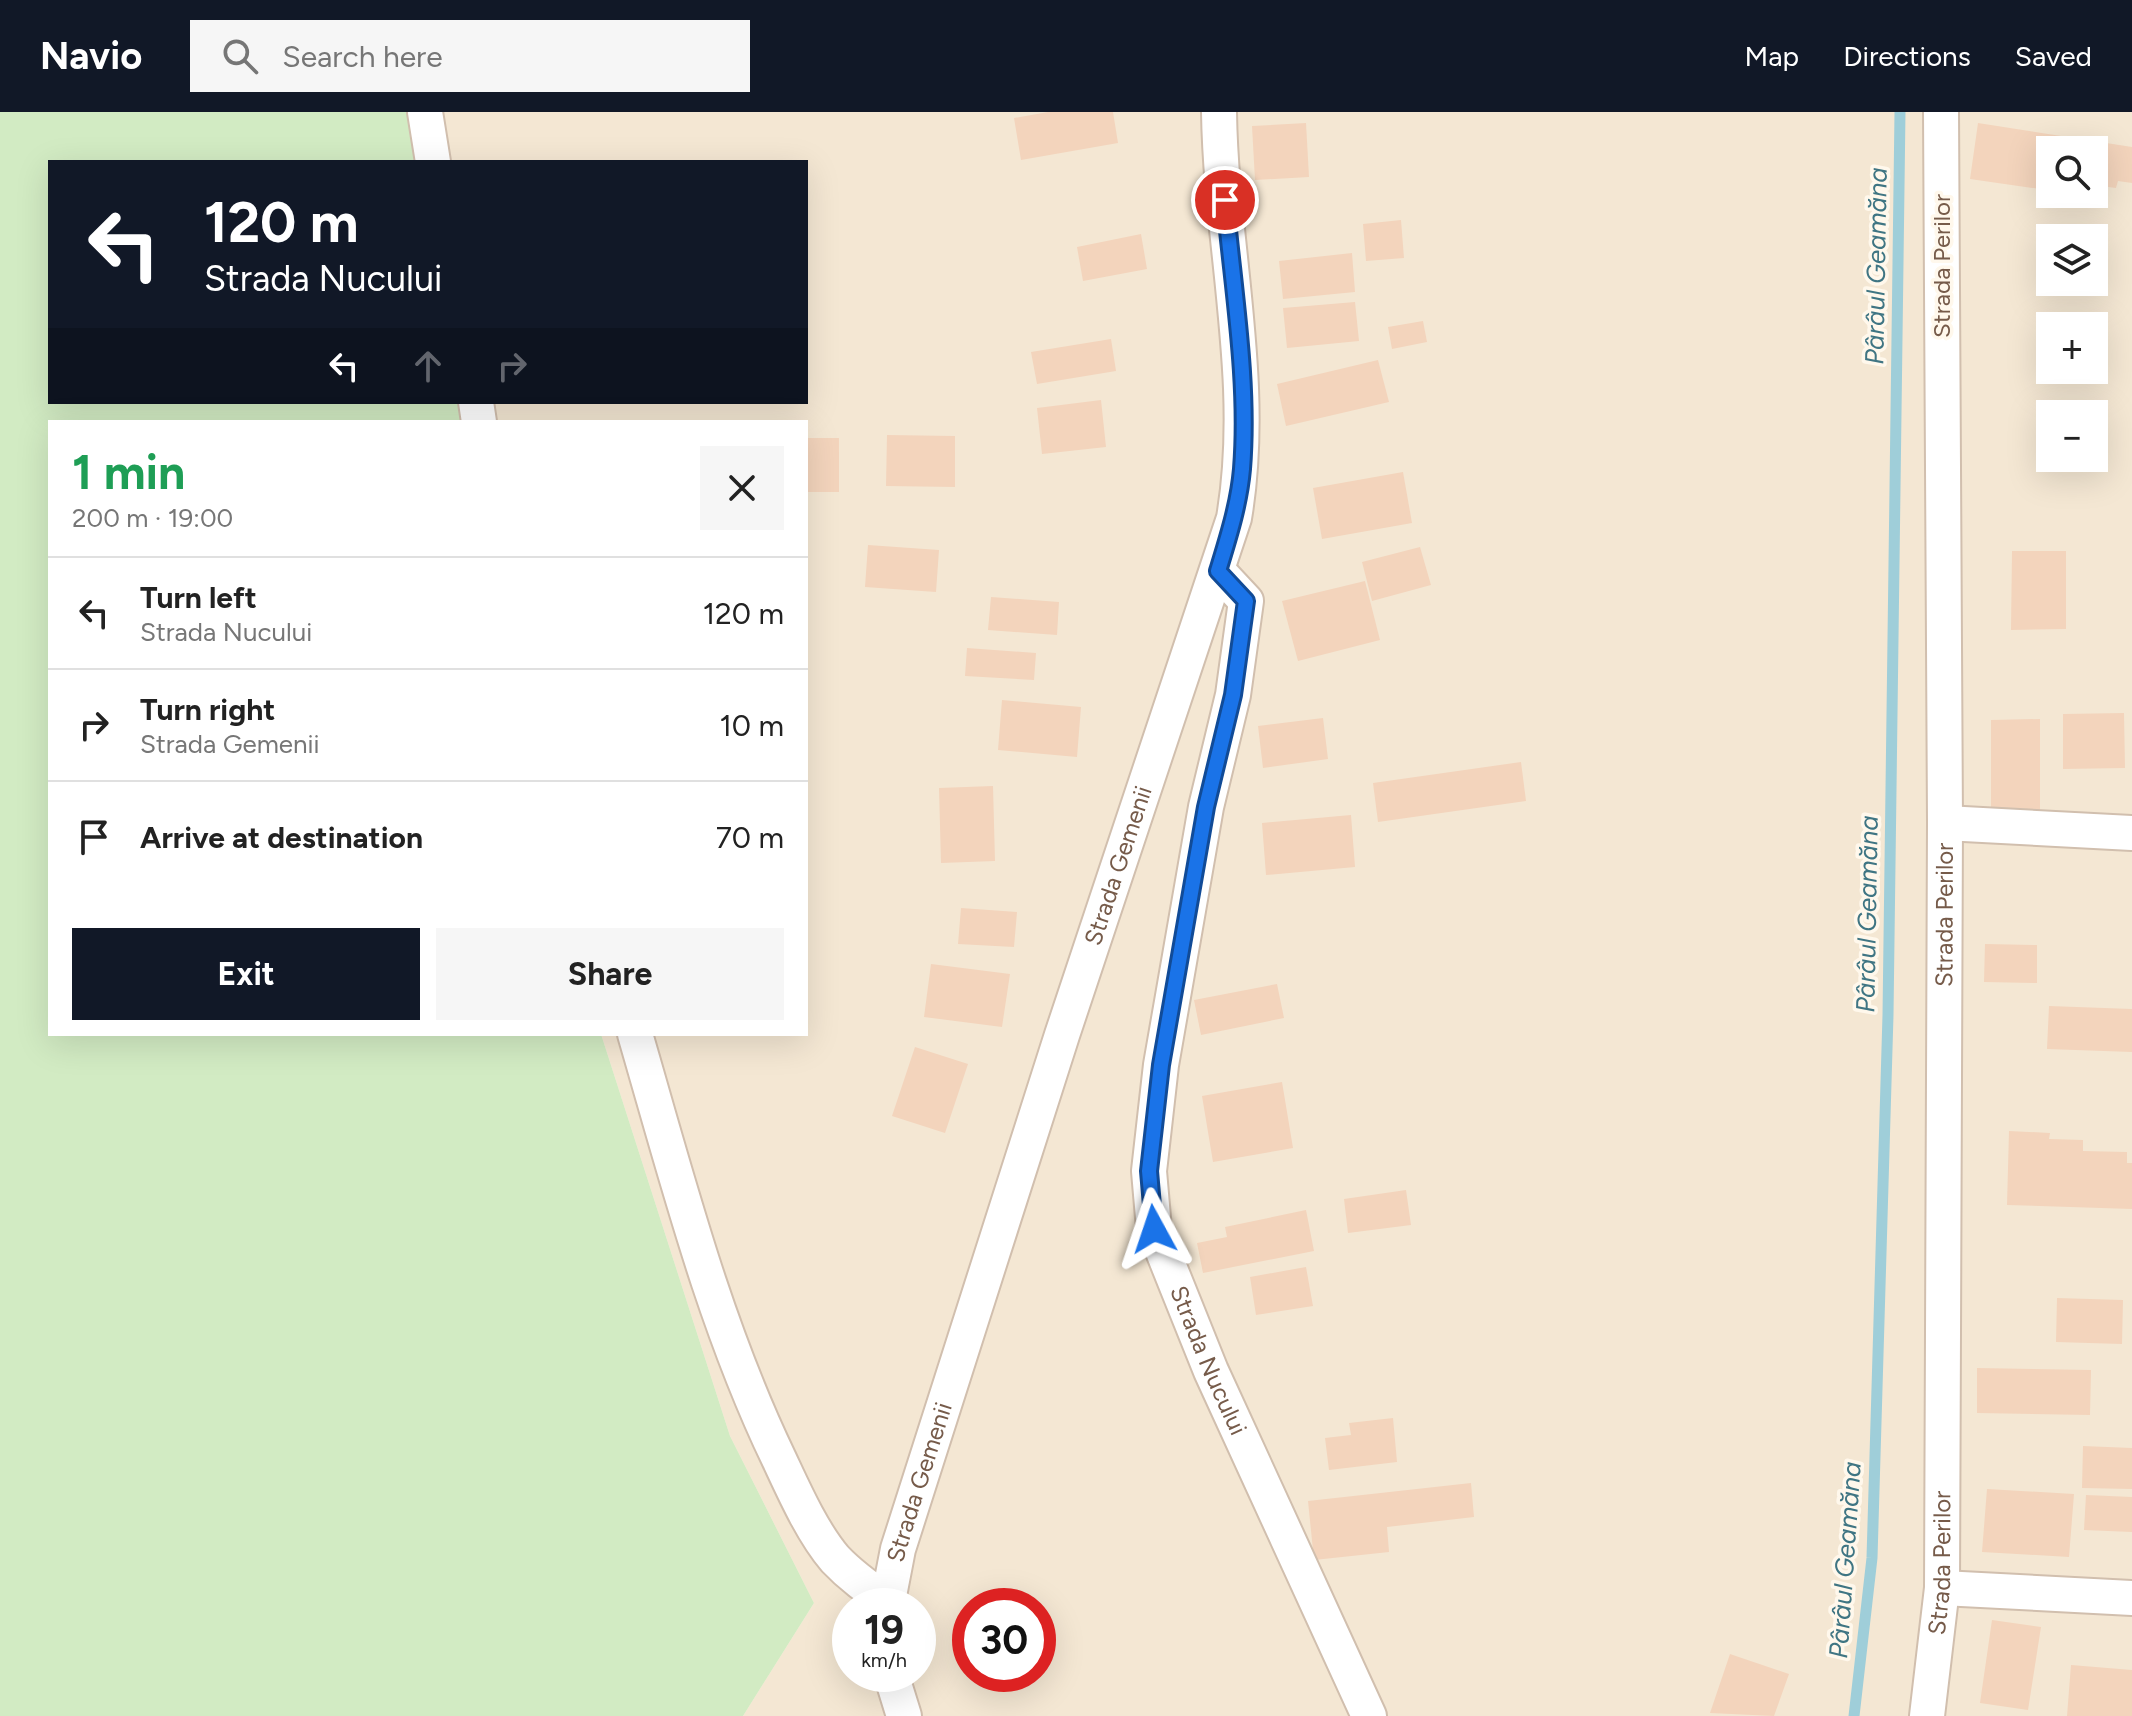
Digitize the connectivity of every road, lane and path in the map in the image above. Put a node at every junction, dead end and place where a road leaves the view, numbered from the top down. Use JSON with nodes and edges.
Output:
{"nodes":[{"id":1,"x":425,"y":112,"type":"edge"},
{"id":2,"x":1219,"y":112,"type":"edge"},
{"id":3,"x":1941,"y":112,"type":"edge"},
{"id":4,"x":433,"y":160,"type":"edge"},
{"id":5,"x":1218,"y":571,"type":"junction"},
{"id":6,"x":1945,"y":823,"type":"junction"},
{"id":7,"x":2132,"y":833,"type":"edge"},
{"id":8,"x":636,"y":1036,"type":"edge"},
{"id":9,"x":867,"y":1588,"type":"edge"},
{"id":10,"x":890,"y":1588,"type":"edge"},
{"id":11,"x":1942,"y":1588,"type":"junction"},
{"id":12,"x":2132,"y":1598,"type":"edge"},
{"id":13,"x":897,"y":1692,"type":"edge"},
{"id":14,"x":904,"y":1716,"type":"edge"},
{"id":15,"x":1369,"y":1716,"type":"edge"},
{"id":16,"x":1927,"y":1716,"type":"edge"}],
"edges":[{"from":1,"to":4,"type":"street"},
{"from":2,"to":5,"type":"street","name":"Strada Gemenii"},
{"from":3,"to":6,"type":"street","name":"Strada Perilor"},
{"from":5,"to":10,"type":"street","name":"Strada Gemenii"},
{"from":5,"to":15,"type":"street","name":"Strada Nucului"},
{"from":6,"to":7,"type":"street"},
{"from":6,"to":11,"type":"street","name":"Strada Perilor"},
{"from":8,"to":9,"type":"street"},
{"from":11,"to":12,"type":"street"},
{"from":11,"to":16,"type":"street","name":"Strada Perilor"},
{"from":13,"to":14,"type":"street"}]}
